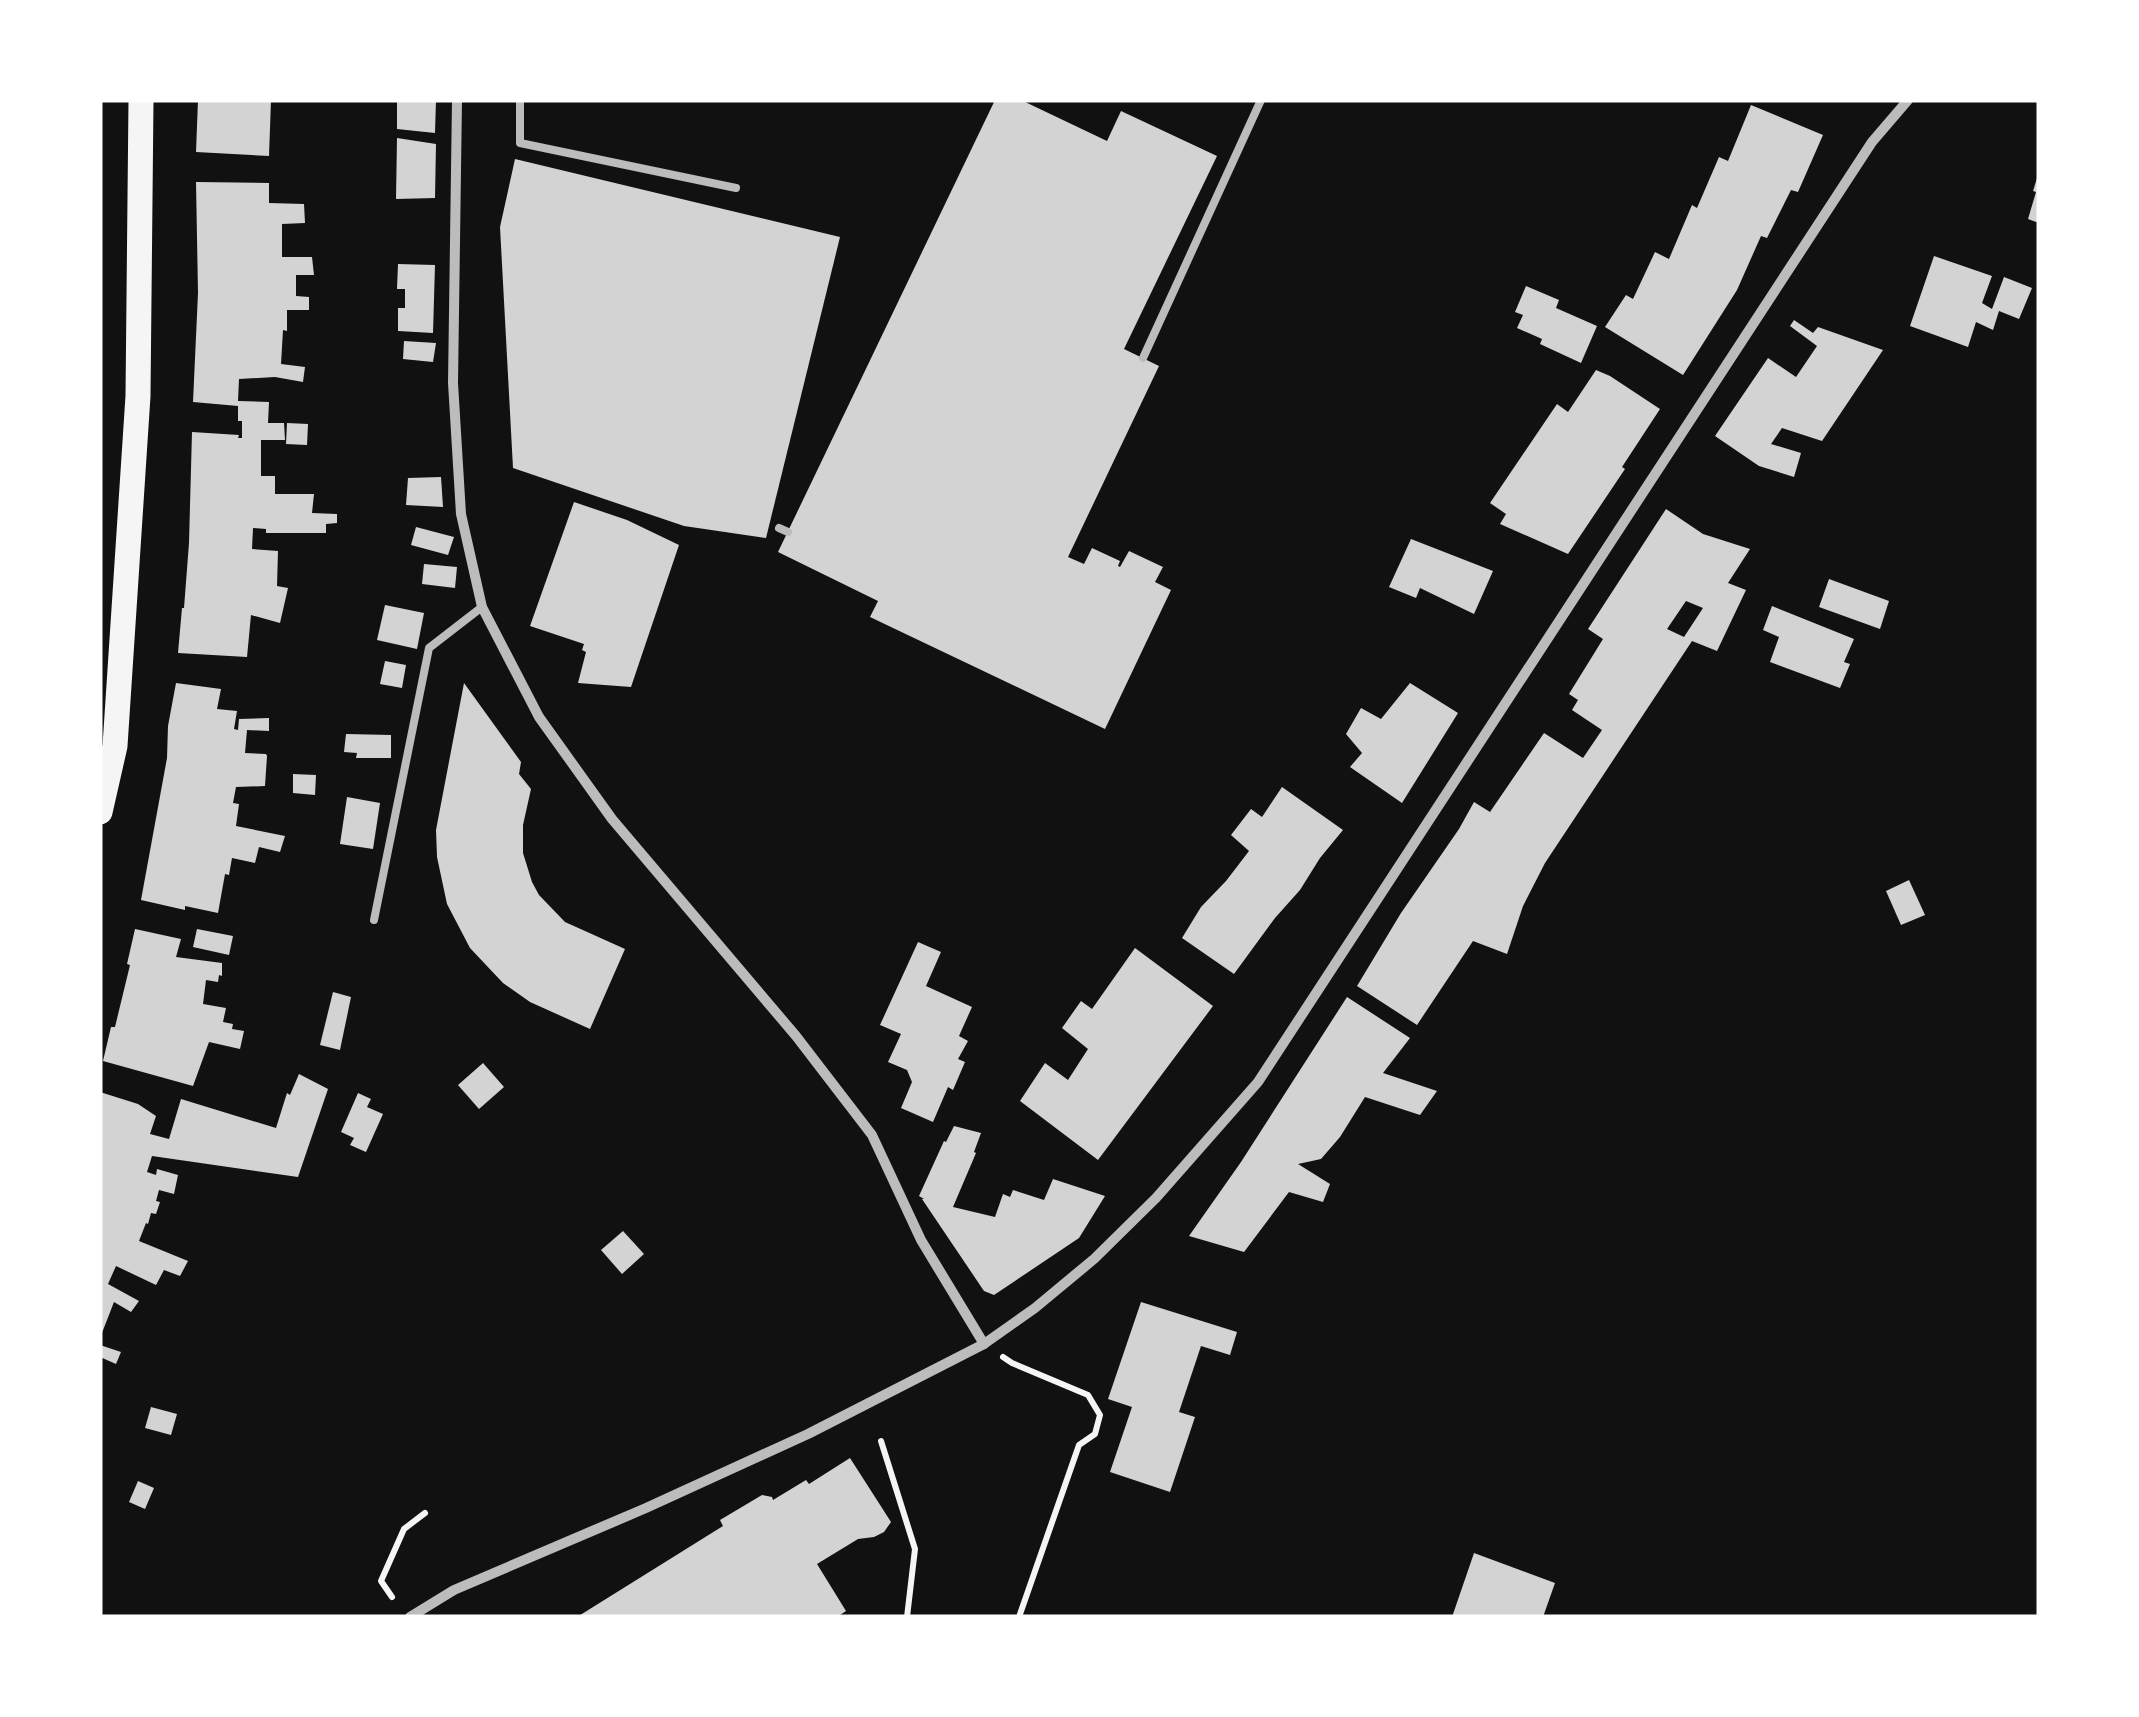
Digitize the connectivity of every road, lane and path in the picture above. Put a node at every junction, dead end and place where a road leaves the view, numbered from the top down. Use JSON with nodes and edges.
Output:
{"nodes":[{"id":1,"x":141,"y":100,"type":"edge"},
{"id":2,"x":457,"y":100,"type":"edge"},
{"id":3,"x":520,"y":100,"type":"edge"},
{"id":4,"x":1261,"y":100,"type":"edge"},
{"id":5,"x":1908,"y":100,"type":"edge"},
{"id":6,"x":736,"y":188,"type":"dead end"},
{"id":7,"x":1142,"y":358,"type":"dead end"},
{"id":8,"x":482,"y":607,"type":"junction"},
{"id":9,"x":100,"y":812,"type":"edge"},
{"id":10,"x":374,"y":920,"type":"dead end"},
{"id":11,"x":984,"y":1344,"type":"junction"},
{"id":12,"x":881,"y":1441,"type":"dead end"},
{"id":13,"x":425,"y":1513,"type":"dead end"},
{"id":14,"x":392,"y":1597,"type":"dead end"},
{"id":15,"x":410,"y":1617,"type":"edge"},
{"id":16,"x":906,"y":1617,"type":"edge"},
{"id":17,"x":1020,"y":1617,"type":"edge"}],
"edges":[{"from":1,"to":9,"type":"main road"},
{"from":2,"to":8,"type":"street"},
{"from":3,"to":6,"type":"lane"},
{"from":4,"to":7,"type":"lane"},
{"from":5,"to":11,"type":"street"},
{"from":8,"to":10,"type":"lane"},
{"from":8,"to":11,"type":"street"},
{"from":11,"to":15,"type":"street"},
{"from":11,"to":17,"type":"path"},
{"from":12,"to":16,"type":"path"},
{"from":13,"to":14,"type":"path"}]}
